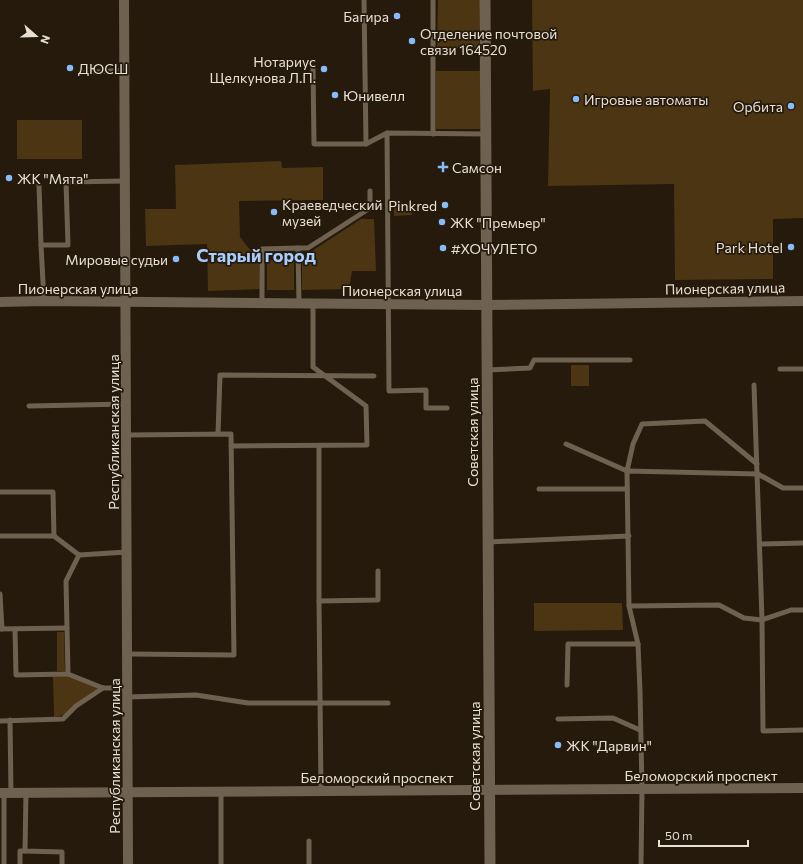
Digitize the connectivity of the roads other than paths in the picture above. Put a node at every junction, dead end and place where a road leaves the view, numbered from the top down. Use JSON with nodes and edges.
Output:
{"nodes":[{"id":1,"x":124,"y":0,"type":"edge"},
{"id":2,"x":364,"y":0,"type":"edge"},
{"id":3,"x":433,"y":0,"type":"edge"},
{"id":4,"x":485,"y":0,"type":"edge"},
{"id":5,"x":313,"y":67,"type":"dead end"},
{"id":6,"x":125,"y":70,"type":"junction"},
{"id":7,"x":80,"y":73,"type":"dead end"},
{"id":8,"x":387,"y":133,"type":"junction"},
{"id":9,"x":433,"y":134,"type":"junction"},
{"id":10,"x":486,"y":134,"type":"junction"},
{"id":11,"x":366,"y":144,"type":"junction"},
{"id":12,"x":125,"y":181,"type":"junction"},
{"id":13,"x":39,"y":185,"type":"dead end"},
{"id":14,"x":370,"y":191,"type":"dead end"},
{"id":15,"x":41,"y":245,"type":"junction"},
{"id":16,"x":298,"y":248,"type":"junction"},
{"id":17,"x":44,"y":301,"type":"junction"},
{"id":18,"x":803,"y":301,"type":"edge"},
{"id":19,"x":0,"y":302,"type":"edge"},
{"id":20,"x":126,"y":302,"type":"junction"},
{"id":21,"x":262,"y":303,"type":"junction"},
{"id":22,"x":299,"y":303,"type":"junction"},
{"id":23,"x":313,"y":304,"type":"junction"},
{"id":24,"x":388,"y":304,"type":"junction"},
{"id":25,"x":486,"y":305,"type":"junction"},
{"id":26,"x":630,"y":360,"type":"dead end"},
{"id":27,"x":313,"y":368,"type":"junction"},
{"id":28,"x":780,"y":369,"type":"dead end"},
{"id":29,"x":803,"y":369,"type":"edge"},
{"id":30,"x":487,"y":370,"type":"junction"},
{"id":31,"x":310,"y":375,"type":"junction"},
{"id":32,"x":323,"y":375,"type":"junction"},
{"id":33,"x":374,"y":376,"type":"dead end"},
{"id":34,"x":754,"y":385,"type":"dead end"},
{"id":35,"x":126,"y":404,"type":"junction"},
{"id":36,"x":29,"y":406,"type":"dead end"},
{"id":37,"x":447,"y":408,"type":"dead end"},
{"id":38,"x":218,"y":434,"type":"junction"},
{"id":39,"x":127,"y":435,"type":"junction"},
{"id":40,"x":566,"y":444,"type":"dead end"},
{"id":41,"x":231,"y":446,"type":"junction"},
{"id":42,"x":319,"y":446,"type":"junction"},
{"id":43,"x":757,"y":464,"type":"junction"},
{"id":44,"x":627,"y":471,"type":"junction"},
{"id":45,"x":758,"y":474,"type":"junction"},
{"id":46,"x":803,"y":488,"type":"edge"},
{"id":47,"x":539,"y":489,"type":"dead end"},
{"id":48,"x":628,"y":489,"type":"junction"},
{"id":49,"x":0,"y":492,"type":"edge"},
{"id":50,"x":0,"y":536,"type":"edge"},
{"id":51,"x":54,"y":536,"type":"junction"},
{"id":52,"x":629,"y":536,"type":"junction"},
{"id":53,"x":488,"y":542,"type":"junction"},
{"id":54,"x":803,"y":543,"type":"edge"},
{"id":55,"x":760,"y":544,"type":"junction"},
{"id":56,"x":128,"y":552,"type":"junction"},
{"id":57,"x":78,"y":556,"type":"junction"},
{"id":58,"x":378,"y":571,"type":"dead end"},
{"id":59,"x":0,"y":594,"type":"edge"},
{"id":60,"x":320,"y":601,"type":"junction"},
{"id":61,"x":630,"y":606,"type":"junction"},
{"id":62,"x":803,"y":610,"type":"edge"},
{"id":63,"x":762,"y":620,"type":"junction"},
{"id":64,"x":67,"y":628,"type":"junction"},
{"id":65,"x":1,"y":629,"type":"edge"},
{"id":66,"x":15,"y":629,"type":"junction"},
{"id":67,"x":638,"y":644,"type":"junction"},
{"id":68,"x":128,"y":654,"type":"junction"},
{"id":69,"x":68,"y":674,"type":"junction"},
{"id":70,"x":568,"y":685,"type":"dead end"},
{"id":71,"x":104,"y":688,"type":"junction"},
{"id":72,"x":128,"y":693,"type":"junction"},
{"id":73,"x":388,"y":703,"type":"dead end"},
{"id":74,"x":319,"y":704,"type":"junction"},
{"id":75,"x":558,"y":719,"type":"dead end"},
{"id":76,"x":10,"y":720,"type":"junction"},
{"id":77,"x":0,"y":721,"type":"edge"},
{"id":78,"x":640,"y":730,"type":"junction"},
{"id":79,"x":803,"y":730,"type":"edge"},
{"id":80,"x":803,"y":788,"type":"edge"},
{"id":81,"x":642,"y":789,"type":"junction"},
{"id":82,"x":489,"y":790,"type":"junction"},
{"id":83,"x":321,"y":791,"type":"junction"},
{"id":84,"x":5,"y":792,"type":"edge"},
{"id":85,"x":26,"y":792,"type":"junction"},
{"id":86,"x":128,"y":792,"type":"junction"},
{"id":87,"x":221,"y":792,"type":"junction"},
{"id":88,"x":309,"y":841,"type":"dead end"},
{"id":89,"x":25,"y":851,"type":"junction"},
{"id":90,"x":4,"y":864,"type":"edge"},
{"id":91,"x":20,"y":864,"type":"edge"},
{"id":92,"x":62,"y":864,"type":"edge"},
{"id":93,"x":128,"y":864,"type":"edge"},
{"id":94,"x":221,"y":864,"type":"edge"},
{"id":95,"x":309,"y":864,"type":"edge"},
{"id":96,"x":490,"y":864,"type":"edge"},
{"id":97,"x":640,"y":864,"type":"edge"}],
"edges":[{"from":1,"to":6,"type":"street","name":"Республиканская улица"},
{"from":2,"to":11,"type":"lane"},
{"from":3,"to":9,"type":"lane"},
{"from":4,"to":10,"type":"street","name":"Советская улица"},
{"from":5,"to":11,"type":"lane"},
{"from":6,"to":7,"type":"lane"},
{"from":6,"to":12,"type":"street","name":"Республиканская улица"},
{"from":8,"to":9,"type":"lane"},
{"from":8,"to":11,"type":"lane"},
{"from":8,"to":24,"type":"lane"},
{"from":9,"to":10,"type":"lane"},
{"from":10,"to":25,"type":"street","name":"Советская улица"},
{"from":12,"to":15,"type":"lane"},
{"from":12,"to":20,"type":"street","name":"Республиканская улица"},
{"from":13,"to":15,"type":"lane"},
{"from":14,"to":16,"type":"lane"},
{"from":15,"to":17,"type":"lane"},
{"from":16,"to":21,"type":"lane"},
{"from":16,"to":22,"type":"lane"},
{"from":17,"to":19,"type":"street","name":"Пионерская улица"},
{"from":17,"to":20,"type":"street","name":"Пионерская улица"},
{"from":18,"to":25,"type":"street","name":"Пионерская улица"},
{"from":20,"to":21,"type":"street","name":"Пионерская улица"},
{"from":20,"to":35,"type":"street","name":"Республиканская улица"},
{"from":21,"to":22,"type":"street","name":"Пионерская улица"},
{"from":22,"to":23,"type":"street","name":"Пионерская улица"},
{"from":23,"to":24,"type":"street","name":"Пионерская улица"},
{"from":23,"to":27,"type":"lane"},
{"from":24,"to":25,"type":"street","name":"Пионерская улица"},
{"from":24,"to":37,"type":"lane"},
{"from":25,"to":30,"type":"street","name":"Советская улица"},
{"from":26,"to":30,"type":"lane"},
{"from":27,"to":31,"type":"lane"},
{"from":27,"to":32,"type":"lane"},
{"from":28,"to":29,"type":"lane"},
{"from":30,"to":53,"type":"street","name":"Советская улица"},
{"from":31,"to":32,"type":"lane"},
{"from":31,"to":38,"type":"lane"},
{"from":32,"to":33,"type":"lane"},
{"from":32,"to":42,"type":"lane"},
{"from":34,"to":43,"type":"lane"},
{"from":35,"to":36,"type":"lane"},
{"from":35,"to":39,"type":"street","name":"Республиканская улица"},
{"from":38,"to":39,"type":"lane"},
{"from":38,"to":41,"type":"lane"},
{"from":39,"to":56,"type":"street","name":"Республиканская улица"},
{"from":40,"to":44,"type":"lane"},
{"from":41,"to":42,"type":"lane"},
{"from":41,"to":68,"type":"lane"},
{"from":42,"to":60,"type":"lane"},
{"from":43,"to":44,"type":"lane"},
{"from":43,"to":45,"type":"lane"},
{"from":44,"to":45,"type":"lane"},
{"from":44,"to":48,"type":"lane"},
{"from":45,"to":46,"type":"lane"},
{"from":45,"to":55,"type":"lane"},
{"from":47,"to":48,"type":"lane"},
{"from":48,"to":52,"type":"lane"},
{"from":49,"to":51,"type":"lane"},
{"from":50,"to":51,"type":"lane"},
{"from":51,"to":57,"type":"lane"},
{"from":52,"to":53,"type":"lane"},
{"from":52,"to":61,"type":"lane"},
{"from":53,"to":82,"type":"street","name":"Советская улица"},
{"from":54,"to":55,"type":"lane"},
{"from":55,"to":63,"type":"lane"},
{"from":56,"to":57,"type":"lane"},
{"from":56,"to":68,"type":"street","name":"Республиканская улица"},
{"from":57,"to":64,"type":"lane"},
{"from":58,"to":60,"type":"lane"},
{"from":59,"to":65,"type":"lane"},
{"from":60,"to":74,"type":"lane"},
{"from":61,"to":63,"type":"lane"},
{"from":61,"to":67,"type":"lane"},
{"from":62,"to":63,"type":"lane"},
{"from":63,"to":79,"type":"lane"},
{"from":64,"to":66,"type":"lane"},
{"from":64,"to":69,"type":"lane"},
{"from":65,"to":66,"type":"lane"},
{"from":66,"to":69,"type":"lane"},
{"from":67,"to":70,"type":"lane"},
{"from":67,"to":78,"type":"lane"},
{"from":68,"to":72,"type":"street","name":"Республиканская улица"},
{"from":69,"to":71,"type":"lane"},
{"from":71,"to":72,"type":"lane"},
{"from":71,"to":76,"type":"lane"},
{"from":72,"to":74,"type":"lane"},
{"from":72,"to":86,"type":"street","name":"Республиканская улица"},
{"from":73,"to":74,"type":"lane"},
{"from":74,"to":83,"type":"lane"},
{"from":75,"to":78,"type":"lane"},
{"from":76,"to":77,"type":"lane"},
{"from":76,"to":84,"type":"lane"},
{"from":78,"to":81,"type":"lane"},
{"from":80,"to":81,"type":"street","name":"Беломорский проспект"},
{"from":81,"to":82,"type":"street","name":"Беломорский проспект"},
{"from":81,"to":97,"type":"lane"},
{"from":82,"to":83,"type":"street","name":"Беломорский проспект"},
{"from":82,"to":96,"type":"street","name":"Советская улица"},
{"from":83,"to":87,"type":"street","name":"Беломорский проспект"},
{"from":84,"to":85,"type":"street","name":"Беломорский проспект"},
{"from":84,"to":90,"type":"lane"},
{"from":85,"to":86,"type":"street","name":"Беломорский проспект"},
{"from":85,"to":89,"type":"lane"},
{"from":86,"to":87,"type":"street","name":"Беломорский проспект"},
{"from":86,"to":93,"type":"street","name":"Республиканская улица"},
{"from":87,"to":94,"type":"lane"},
{"from":88,"to":95,"type":"lane"},
{"from":89,"to":91,"type":"lane"},
{"from":89,"to":92,"type":"lane"}]}
